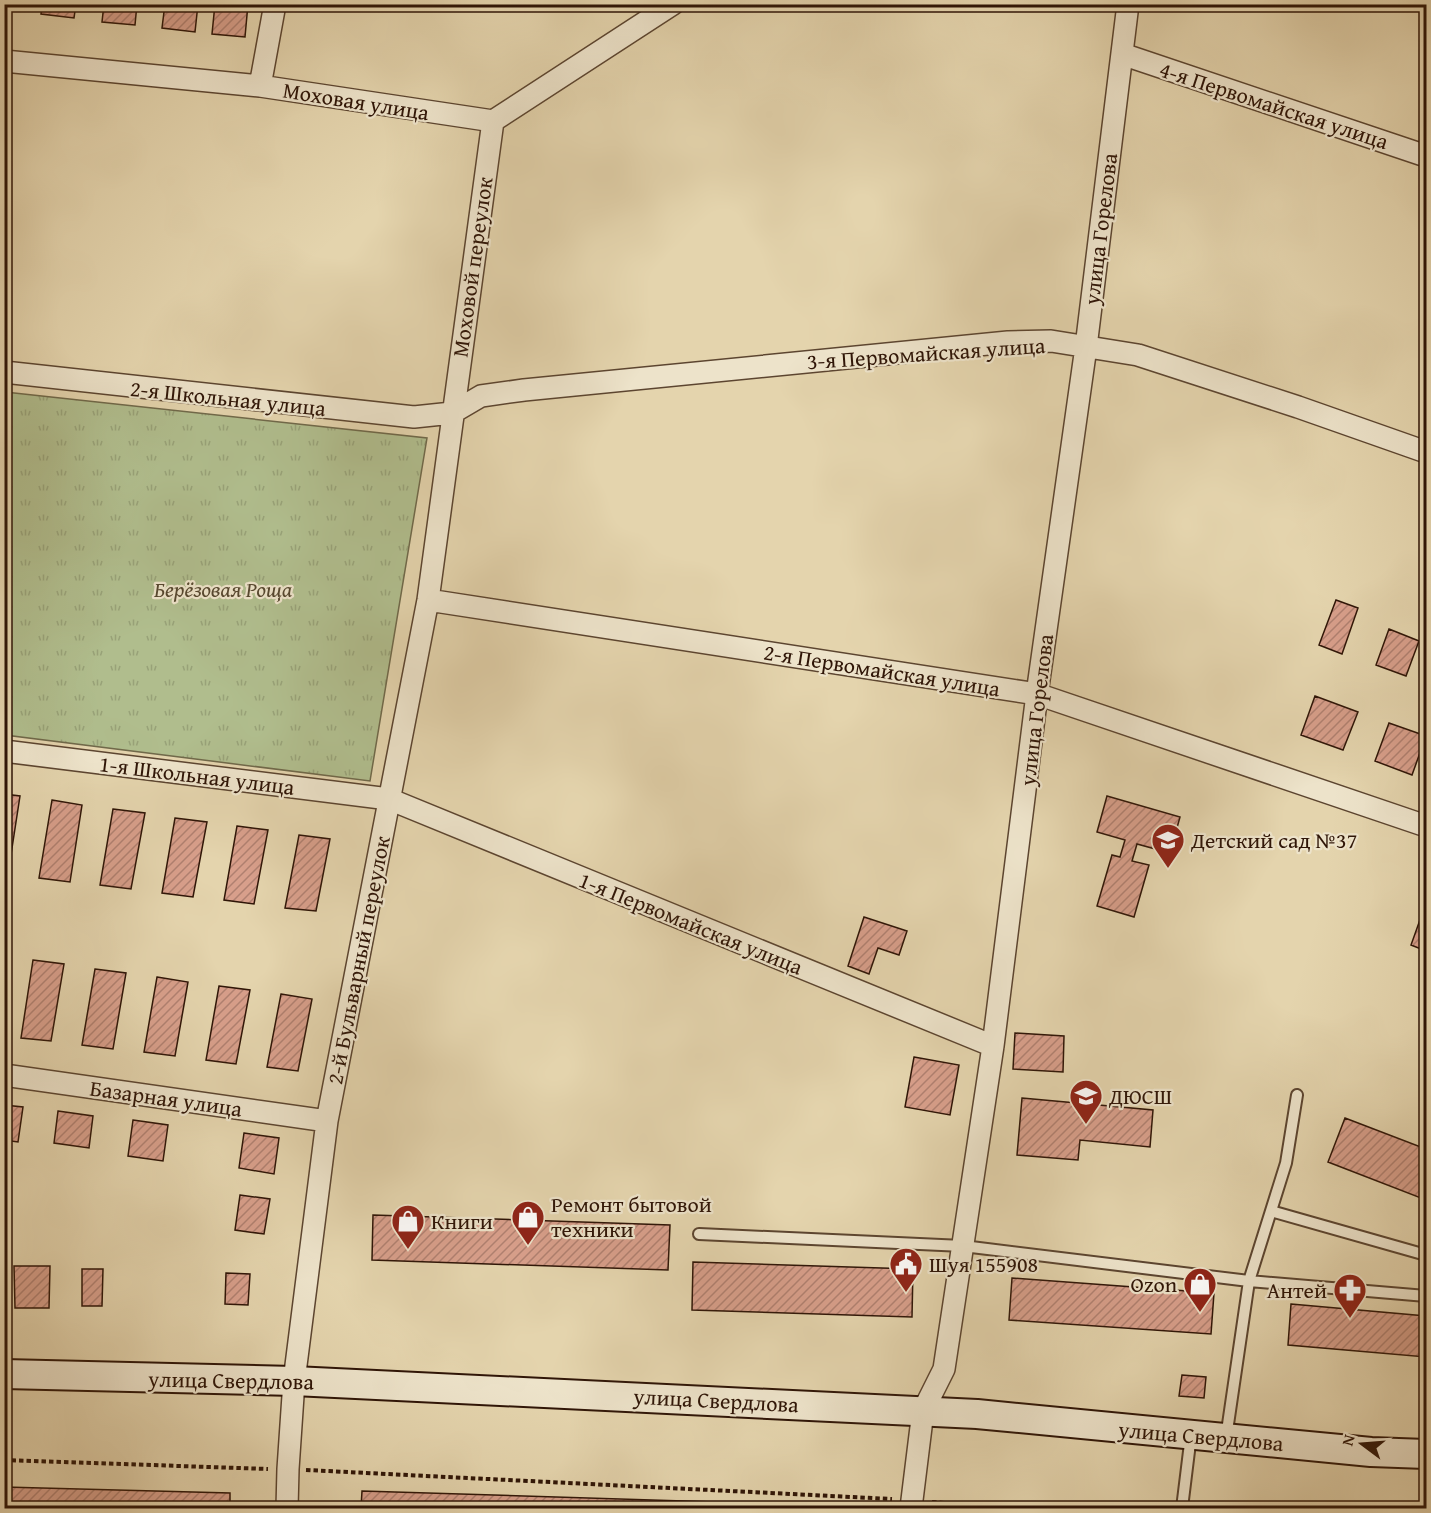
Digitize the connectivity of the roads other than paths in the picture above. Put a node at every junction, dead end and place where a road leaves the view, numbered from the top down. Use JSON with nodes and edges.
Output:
{"nodes":[{"id":1,"x":275,"y":4,"type":"edge"},
{"id":2,"x":673,"y":4,"type":"edge"},
{"id":3,"x":1128,"y":4,"type":"edge"},
{"id":4,"x":1122,"y":54,"type":"junction"},
{"id":5,"x":4,"y":61,"type":"edge"},
{"id":6,"x":260,"y":86,"type":"junction"},
{"id":7,"x":493,"y":122,"type":"junction"},
{"id":8,"x":1426,"y":156,"type":"edge"},
{"id":9,"x":1086,"y":347,"type":"junction"},
{"id":10,"x":4,"y":372,"type":"edge"},
{"id":11,"x":452,"y":413,"type":"junction"},
{"id":12,"x":1426,"y":452,"type":"edge"},
{"id":13,"x":428,"y":600,"type":"junction"},
{"id":14,"x":1037,"y":694,"type":"junction"},
{"id":15,"x":4,"y":751,"type":"edge"},
{"id":16,"x":389,"y":799,"type":"junction"},
{"id":17,"x":1426,"y":826,"type":"edge"},
{"id":18,"x":993,"y":1046,"type":"junction"},
{"id":19,"x":4,"y":1075,"type":"edge"},
{"id":20,"x":1296,"y":1095,"type":"dead end"},
{"id":21,"x":327,"y":1121,"type":"junction"},
{"id":22,"x":1271,"y":1211,"type":"junction"},
{"id":23,"x":699,"y":1234,"type":"dead end"},
{"id":24,"x":963,"y":1246,"type":"junction"},
{"id":25,"x":1426,"y":1255,"type":"edge"},
{"id":26,"x":1249,"y":1281,"type":"junction"},
{"id":27,"x":1426,"y":1296,"type":"edge"},
{"id":28,"x":4,"y":1374,"type":"edge"},
{"id":29,"x":294,"y":1381,"type":"junction"},
{"id":30,"x":923,"y":1411,"type":"junction"},
{"id":31,"x":1191,"y":1435,"type":"junction"},
{"id":32,"x":1226,"y":1438,"type":"junction"},
{"id":33,"x":1426,"y":1454,"type":"edge"},
{"id":34,"x":912,"y":1504,"type":"edge"},
{"id":35,"x":287,"y":1509,"type":"edge"},
{"id":36,"x":1182,"y":1509,"type":"edge"}],
"edges":[{"from":1,"to":6,"type":"street"},
{"from":2,"to":7,"type":"street"},
{"from":3,"to":4,"type":"street","name":"улица Горелова"},
{"from":4,"to":8,"type":"street","name":"4-я Первомайская улица"},
{"from":4,"to":9,"type":"street","name":"улица Горелова"},
{"from":5,"to":6,"type":"street","name":"Моховая улица"},
{"from":6,"to":7,"type":"street","name":"Моховая улица"},
{"from":7,"to":11,"type":"street","name":"Моховой переулок"},
{"from":9,"to":11,"type":"street","name":"3-я Первомайская улица"},
{"from":9,"to":12,"type":"street","name":"3-я Первомайская улица"},
{"from":9,"to":14,"type":"street","name":"улица Горелова"},
{"from":10,"to":11,"type":"street","name":"2-я Школьная улица"},
{"from":11,"to":13,"type":"street","name":"2-й Бульварный переулок"},
{"from":13,"to":14,"type":"street","name":"2-я Первомайская улица"},
{"from":13,"to":16,"type":"street","name":"2-й Бульварный переулок"},
{"from":14,"to":17,"type":"street","name":"2-я Первомайская улица"},
{"from":14,"to":18,"type":"street","name":"улица Горелова"},
{"from":15,"to":16,"type":"street","name":"1-я Школьная улица"},
{"from":16,"to":18,"type":"street","name":"1-я Первомайская улица"},
{"from":16,"to":21,"type":"street","name":"2-й Бульварный переулок"},
{"from":18,"to":24,"type":"street","name":"улица Горелова"},
{"from":19,"to":21,"type":"street","name":"Базарная улица"},
{"from":20,"to":22,"type":"lane"},
{"from":21,"to":29,"type":"street","name":"2-й Бульварный переулок"},
{"from":22,"to":25,"type":"lane"},
{"from":22,"to":26,"type":"lane"},
{"from":23,"to":24,"type":"lane"},
{"from":24,"to":26,"type":"lane"},
{"from":24,"to":30,"type":"street","name":"улица Горелова"},
{"from":26,"to":27,"type":"lane"},
{"from":26,"to":32,"type":"lane"},
{"from":28,"to":29,"type":"main road","name":"улица Свердлова"},
{"from":29,"to":30,"type":"main road","name":"улица Свердлова"},
{"from":29,"to":35,"type":"street","name":"2-й Бульварный переулок"},
{"from":30,"to":31,"type":"main road","name":"улица Свердлова"},
{"from":30,"to":34,"type":"street"},
{"from":31,"to":32,"type":"main road","name":"улица Свердлова"},
{"from":31,"to":36,"type":"lane"},
{"from":32,"to":33,"type":"main road","name":"улица Свердлова"}]}
